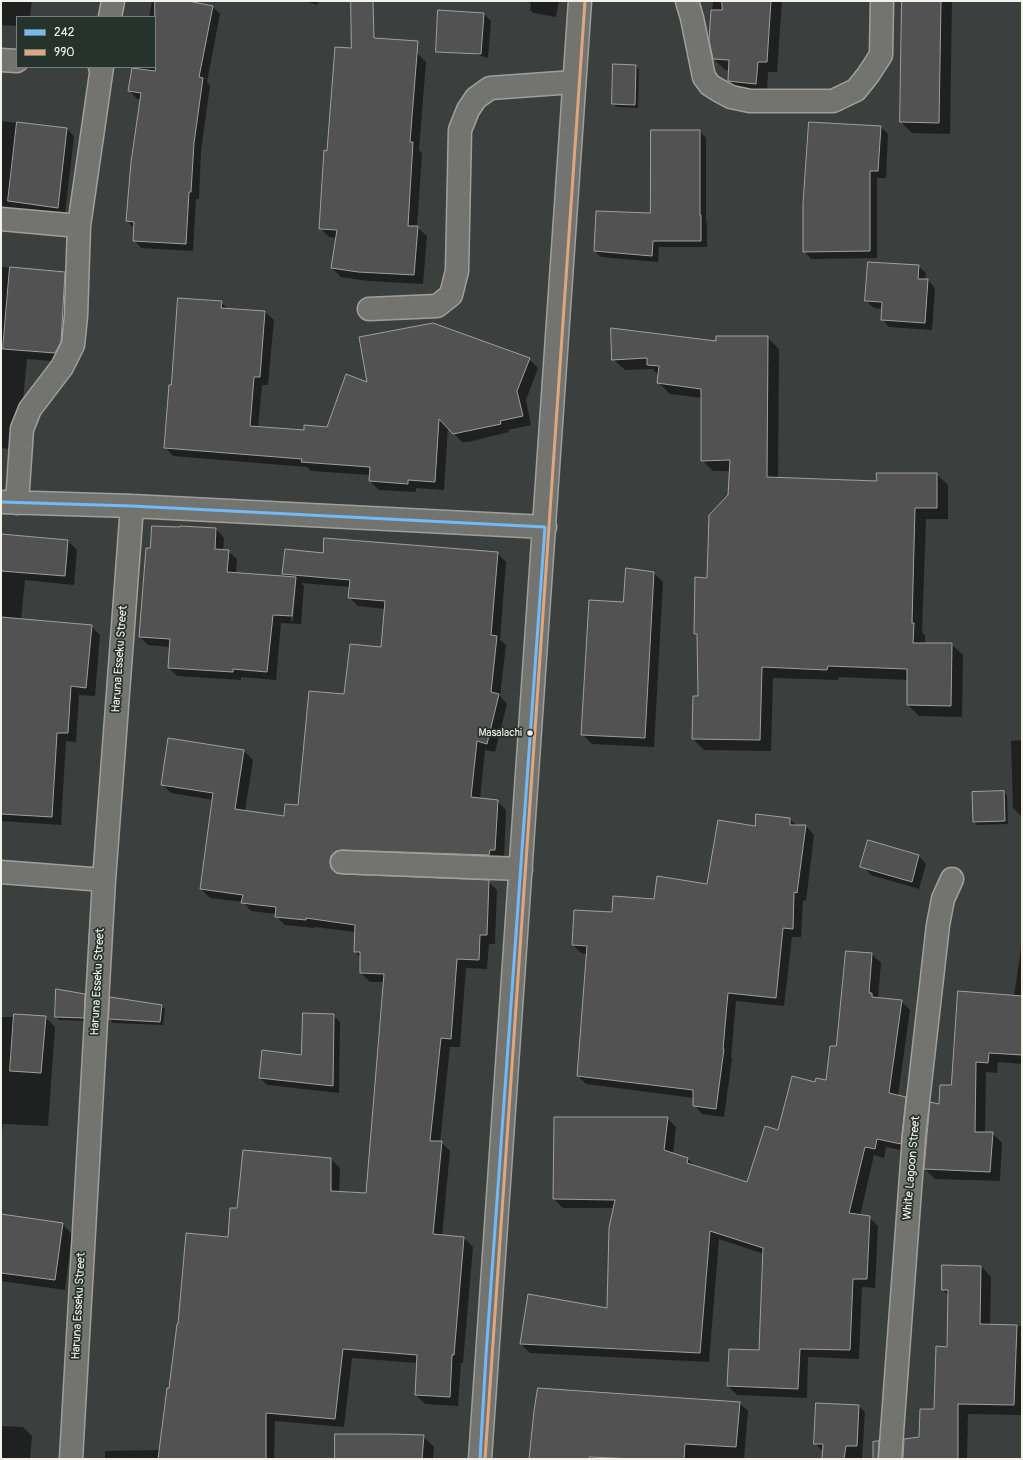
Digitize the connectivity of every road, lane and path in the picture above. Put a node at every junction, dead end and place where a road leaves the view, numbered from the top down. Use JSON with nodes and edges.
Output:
{"nodes":[{"id":1,"x":113,"y":1,"type":"edge"},
{"id":2,"x":580,"y":1,"type":"edge"},
{"id":3,"x":687,"y":1,"type":"edge"},
{"id":4,"x":882,"y":1,"type":"edge"},
{"id":5,"x":110,"y":16,"type":"edge"},
{"id":6,"x":1,"y":60,"type":"edge"},
{"id":7,"x":16,"y":61,"type":"edge"},
{"id":8,"x":101,"y":68,"type":"edge"},
{"id":9,"x":574,"y":82,"type":"junction"},
{"id":10,"x":1,"y":219,"type":"edge"},
{"id":11,"x":79,"y":226,"type":"junction"},
{"id":12,"x":369,"y":309,"type":"dead end"},
{"id":13,"x":9,"y":503,"type":"edge"},
{"id":14,"x":132,"y":506,"type":"junction"},
{"id":15,"x":545,"y":527,"type":"junction"},
{"id":16,"x":342,"y":862,"type":"dead end"},
{"id":17,"x":521,"y":869,"type":"junction"},
{"id":18,"x":1,"y":872,"type":"edge"},
{"id":19,"x":952,"y":879,"type":"dead end"},
{"id":20,"x":104,"y":880,"type":"junction"},
{"id":21,"x":71,"y":1459,"type":"edge"},
{"id":22,"x":480,"y":1459,"type":"edge"},
{"id":23,"x":890,"y":1459,"type":"edge"}],
"edges":[{"from":1,"to":5,"type":"street"},
{"from":2,"to":9,"type":"street"},
{"from":3,"to":4,"type":"street"},
{"from":6,"to":7,"type":"street"},
{"from":8,"to":11,"type":"street"},
{"from":9,"to":12,"type":"street"},
{"from":9,"to":15,"type":"street"},
{"from":10,"to":11,"type":"street"},
{"from":11,"to":13,"type":"street"},
{"from":13,"to":14,"type":"street"},
{"from":14,"to":15,"type":"street"},
{"from":14,"to":20,"type":"street","name":"Haruna Esseku Street"},
{"from":15,"to":17,"type":"street"},
{"from":16,"to":17,"type":"street"},
{"from":17,"to":22,"type":"street"},
{"from":18,"to":20,"type":"street"},
{"from":19,"to":23,"type":"street","name":"White Lagoon Street"},
{"from":20,"to":21,"type":"street","name":"Haruna Esseku Street"}]}
